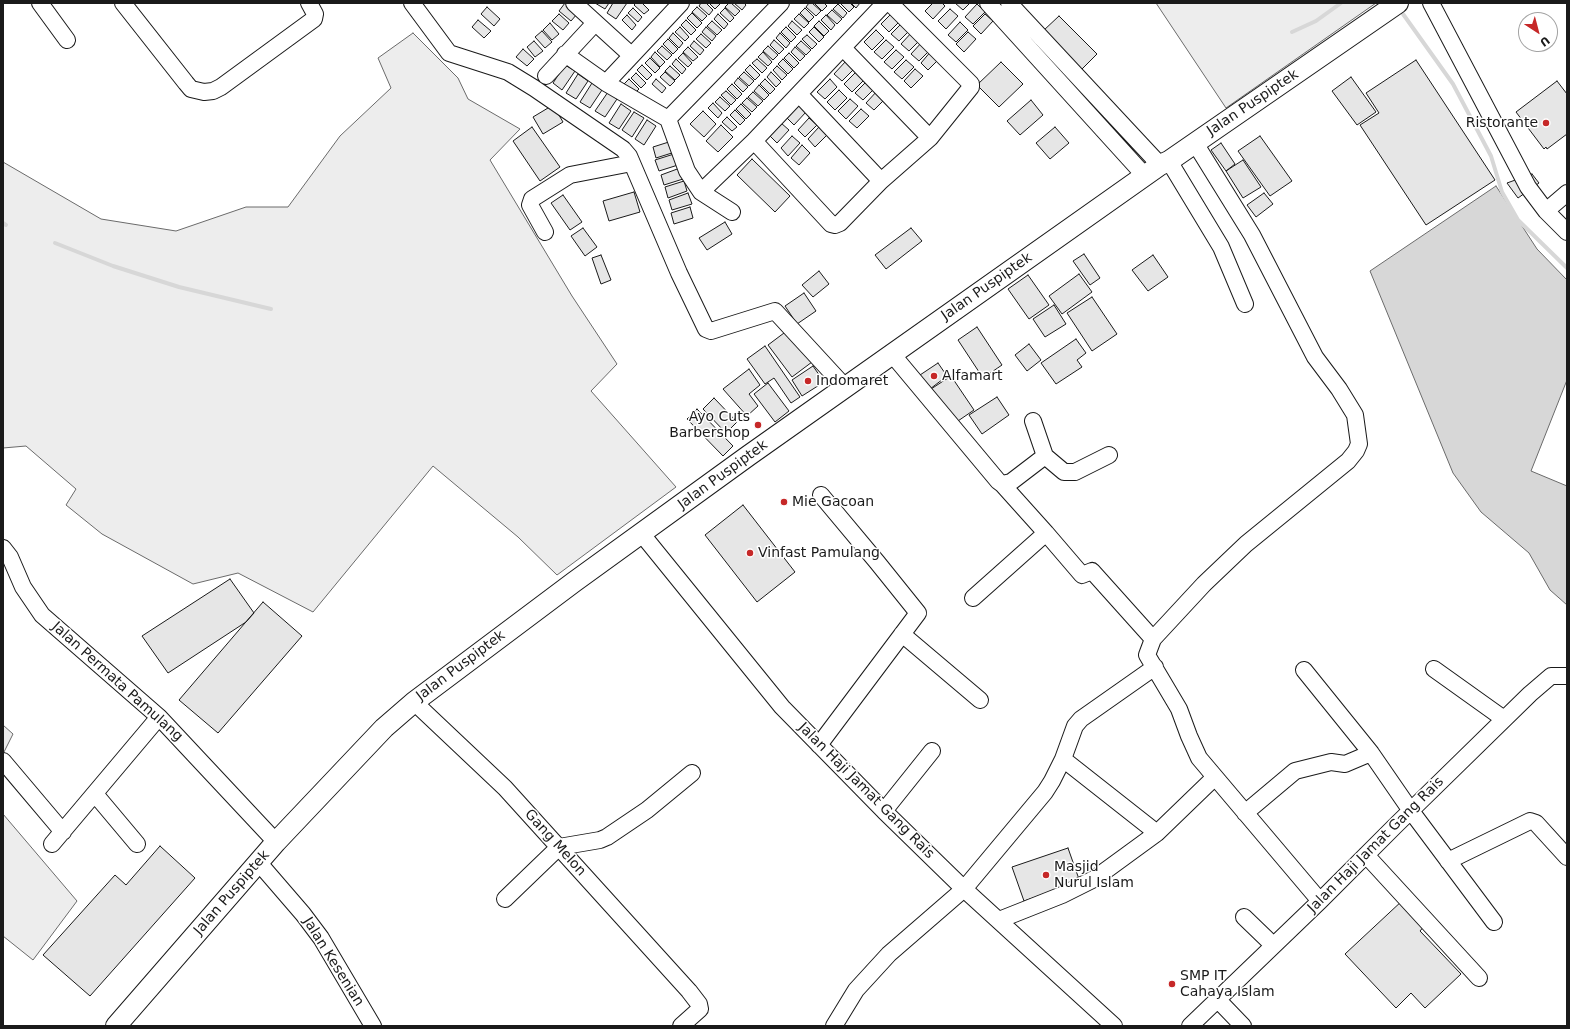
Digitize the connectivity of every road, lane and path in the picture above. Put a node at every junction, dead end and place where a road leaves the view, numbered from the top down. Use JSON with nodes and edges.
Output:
{"nodes":[{"id":1,"x":40,"y":3,"type":"edge"},
{"id":2,"x":123,"y":3,"type":"edge"},
{"id":3,"x":309,"y":3,"type":"edge"},
{"id":4,"x":574,"y":3,"type":"edge"},
{"id":5,"x":681,"y":3,"type":"edge"},
{"id":6,"x":781,"y":3,"type":"edge"},
{"id":7,"x":885,"y":3,"type":"edge"},
{"id":8,"x":890,"y":3,"type":"edge"},
{"id":9,"x":988,"y":3,"type":"edge"},
{"id":10,"x":1009,"y":3,"type":"edge"},
{"id":11,"x":1398,"y":3,"type":"edge"},
{"id":12,"x":1431,"y":3,"type":"edge"},
{"id":13,"x":415,"y":4,"type":"edge"},
{"id":14,"x":595,"y":22,"type":"junction"},
{"id":15,"x":1042,"y":39,"type":"junction"},
{"id":16,"x":67,"y":40,"type":"dead end"},
{"id":17,"x":843,"y":48,"type":"junction"},
{"id":18,"x":1031,"y":50,"type":"junction"},
{"id":19,"x":565,"y":54,"type":"junction"},
{"id":20,"x":631,"y":55,"type":"junction"},
{"id":21,"x":546,"y":76,"type":"dead end"},
{"id":22,"x":606,"y":83,"type":"junction"},
{"id":23,"x":799,"y":94,"type":"junction"},
{"id":24,"x":668,"y":119,"type":"junction"},
{"id":25,"x":930,"y":138,"type":"junction"},
{"id":26,"x":754,"y":141,"type":"junction"},
{"id":27,"x":1195,"y":142,"type":"junction"},
{"id":28,"x":632,"y":163,"type":"junction"},
{"id":29,"x":1158,"y":167,"type":"junction"},
{"id":30,"x":881,"y":181,"type":"junction"},
{"id":31,"x":701,"y":192,"type":"junction"},
{"id":32,"x":1567,"y":193,"type":"edge"},
{"id":33,"x":1546,"y":211,"type":"junction"},
{"id":34,"x":732,"y":212,"type":"dead end"},
{"id":35,"x":545,"y":232,"type":"dead end"},
{"id":36,"x":1567,"y":232,"type":"edge"},
{"id":37,"x":1244,"y":304,"type":"dead end"},
{"id":38,"x":892,"y":354,"type":"junction"},
{"id":39,"x":845,"y":388,"type":"junction"},
{"id":40,"x":1033,"y":421,"type":"dead end"},
{"id":41,"x":1109,"y":455,"type":"dead end"},
{"id":42,"x":1045,"y":456,"type":"junction"},
{"id":43,"x":1002,"y":484,"type":"junction"},
{"id":44,"x":821,"y":495,"type":"dead end"},
{"id":45,"x":1046,"y":533,"type":"junction"},
{"id":46,"x":641,"y":534,"type":"junction"},
{"id":47,"x":3,"y":548,"type":"edge"},
{"id":48,"x":972,"y":598,"type":"dead end"},
{"id":49,"x":902,"y":634,"type":"junction"},
{"id":50,"x":1153,"y":639,"type":"junction"},
{"id":51,"x":1155,"y":668,"type":"junction"},
{"id":52,"x":1434,"y":669,"type":"dead end"},
{"id":53,"x":1304,"y":670,"type":"dead end"},
{"id":54,"x":1567,"y":676,"type":"edge"},
{"id":55,"x":980,"y":700,"type":"dead end"},
{"id":56,"x":414,"y":702,"type":"junction"},
{"id":57,"x":159,"y":717,"type":"junction"},
{"id":58,"x":1504,"y":719,"type":"junction"},
{"id":59,"x":819,"y":745,"type":"junction"},
{"id":60,"x":932,"y":751,"type":"dead end"},
{"id":61,"x":1371,"y":753,"type":"junction"},
{"id":62,"x":1063,"y":759,"type":"junction"},
{"id":63,"x":3,"y":761,"type":"edge"},
{"id":64,"x":692,"y":774,"type":"dead end"},
{"id":65,"x":1215,"y":777,"type":"junction"},
{"id":66,"x":95,"y":794,"type":"junction"},
{"id":67,"x":884,"y":811,"type":"junction"},
{"id":68,"x":1411,"y":811,"type":"junction"},
{"id":69,"x":1245,"y":813,"type":"junction"},
{"id":70,"x":63,"y":832,"type":"junction"},
{"id":71,"x":1157,"y":833,"type":"junction"},
{"id":72,"x":276,"y":842,"type":"junction"},
{"id":73,"x":52,"y":844,"type":"dead end"},
{"id":74,"x":137,"y":844,"type":"dead end"},
{"id":75,"x":559,"y":847,"type":"junction"},
{"id":76,"x":1366,"y":855,"type":"junction"},
{"id":77,"x":1567,"y":857,"type":"edge"},
{"id":78,"x":1448,"y":861,"type":"junction"},
{"id":79,"x":259,"y":863,"type":"junction"},
{"id":80,"x":964,"y":888,"type":"junction"},
{"id":81,"x":505,"y":899,"type":"dead end"},
{"id":82,"x":1320,"y":901,"type":"junction"},
{"id":83,"x":1244,"y":917,"type":"dead end"},
{"id":84,"x":999,"y":920,"type":"junction"},
{"id":85,"x":1494,"y":922,"type":"dead end"},
{"id":86,"x":1273,"y":945,"type":"junction"},
{"id":87,"x":1479,"y":978,"type":"dead end"},
{"id":88,"x":1217,"y":999,"type":"junction"},
{"id":89,"x":116,"y":1026,"type":"edge"},
{"id":90,"x":373,"y":1026,"type":"edge"},
{"id":91,"x":680,"y":1026,"type":"edge"},
{"id":92,"x":834,"y":1026,"type":"edge"},
{"id":93,"x":1114,"y":1026,"type":"edge"},
{"id":94,"x":1190,"y":1026,"type":"edge"},
{"id":95,"x":1243,"y":1026,"type":"edge"}],
"edges":[{"from":1,"to":16,"type":"street"},
{"from":2,"to":3,"type":"street"},
{"from":4,"to":14,"type":"street"},
{"from":5,"to":20,"type":"street"},
{"from":6,"to":24,"type":"street"},
{"from":7,"to":17,"type":"street"},
{"from":8,"to":25,"type":"street"},
{"from":9,"to":18,"type":"street"},
{"from":10,"to":15,"type":"street"},
{"from":11,"to":27,"type":"main road","name":"Jalan Puspiptek"},
{"from":12,"to":33,"type":"street"},
{"from":13,"to":28,"type":"street"},
{"from":14,"to":19,"type":"street"},
{"from":14,"to":20,"type":"street"},
{"from":15,"to":18,"type":"street"},
{"from":15,"to":29,"type":"street"},
{"from":17,"to":23,"type":"street"},
{"from":17,"to":25,"type":"street"},
{"from":18,"to":29,"type":"street"},
{"from":19,"to":21,"type":"street"},
{"from":19,"to":22,"type":"street"},
{"from":20,"to":22,"type":"street"},
{"from":22,"to":24,"type":"street"},
{"from":23,"to":26,"type":"street"},
{"from":23,"to":30,"type":"street"},
{"from":24,"to":31,"type":"street"},
{"from":25,"to":30,"type":"street"},
{"from":26,"to":30,"type":"street"},
{"from":26,"to":31,"type":"street"},
{"from":27,"to":29,"type":"main road","name":"Jalan Puspiptek"},
{"from":27,"to":50,"type":"street"},
{"from":28,"to":35,"type":"street"},
{"from":28,"to":39,"type":"street"},
{"from":29,"to":37,"type":"street"},
{"from":29,"to":38,"type":"main road","name":"Jalan Puspiptek"},
{"from":31,"to":34,"type":"street"},
{"from":32,"to":33,"type":"street"},
{"from":33,"to":36,"type":"street"},
{"from":38,"to":39,"type":"main road","name":"Jalan Puspiptek"},
{"from":38,"to":43,"type":"street"},
{"from":39,"to":46,"type":"main road","name":"Jalan Puspiptek"},
{"from":40,"to":42,"type":"street"},
{"from":41,"to":42,"type":"street"},
{"from":42,"to":43,"type":"street"},
{"from":43,"to":45,"type":"street"},
{"from":44,"to":49,"type":"street"},
{"from":45,"to":48,"type":"street"},
{"from":45,"to":50,"type":"street"},
{"from":46,"to":56,"type":"main road","name":"Jalan Puspiptek"},
{"from":46,"to":59,"type":"street","name":"Jalan Haji Jamat Gang Rais"},
{"from":47,"to":57,"type":"street","name":"Jalan Permata Pamulang"},
{"from":49,"to":55,"type":"street"},
{"from":49,"to":59,"type":"street"},
{"from":50,"to":51,"type":"street"},
{"from":51,"to":62,"type":"street"},
{"from":51,"to":65,"type":"street"},
{"from":52,"to":58,"type":"street"},
{"from":53,"to":61,"type":"street"},
{"from":54,"to":58,"type":"street","name":"Jalan Haji Jamat Gang Rais"},
{"from":56,"to":72,"type":"main road","name":"Jalan Puspiptek"},
{"from":56,"to":75,"type":"street","name":"Gang Melon"},
{"from":57,"to":66,"type":"street"},
{"from":57,"to":72,"type":"street","name":"Jalan Permata Pamulang"},
{"from":58,"to":68,"type":"street","name":"Jalan Haji Jamat Gang Rais"},
{"from":59,"to":67,"type":"street","name":"Jalan Haji Jamat Gang Rais"},
{"from":60,"to":67,"type":"street"},
{"from":61,"to":68,"type":"street"},
{"from":61,"to":69,"type":"street"},
{"from":62,"to":71,"type":"street"},
{"from":62,"to":80,"type":"street"},
{"from":63,"to":70,"type":"street"},
{"from":64,"to":75,"type":"street"},
{"from":65,"to":69,"type":"street"},
{"from":65,"to":71,"type":"street"},
{"from":66,"to":70,"type":"street"},
{"from":66,"to":74,"type":"street"},
{"from":67,"to":80,"type":"street","name":"Jalan Haji Jamat Gang Rais"},
{"from":68,"to":76,"type":"street","name":"Jalan Haji Jamat Gang Rais"},
{"from":68,"to":78,"type":"street"},
{"from":69,"to":82,"type":"street"},
{"from":70,"to":73,"type":"street"},
{"from":71,"to":84,"type":"street"},
{"from":72,"to":79,"type":"main road","name":"Jalan Puspiptek"},
{"from":75,"to":81,"type":"street"},
{"from":75,"to":91,"type":"street","name":"Gang Melon"},
{"from":76,"to":82,"type":"street","name":"Jalan Haji Jamat Gang Rais"},
{"from":76,"to":87,"type":"street"},
{"from":77,"to":78,"type":"street"},
{"from":78,"to":85,"type":"street"},
{"from":79,"to":89,"type":"main road","name":"Jalan Puspiptek"},
{"from":79,"to":90,"type":"street","name":"Jalan Kesenian"},
{"from":80,"to":84,"type":"street","name":"Jalan Haji Jamat Gang Rais"},
{"from":80,"to":92,"type":"street"},
{"from":82,"to":86,"type":"street","name":"Jalan Haji Jamat Gang Rais"},
{"from":83,"to":86,"type":"street"},
{"from":84,"to":93,"type":"street","name":"Jalan Haji Jamat Gang Rais"},
{"from":86,"to":88,"type":"street","name":"Jalan Haji Jamat Gang Rais"},
{"from":88,"to":94,"type":"street","name":"Jalan Haji Jamat Gang Rais"},
{"from":88,"to":95,"type":"street"}]}
